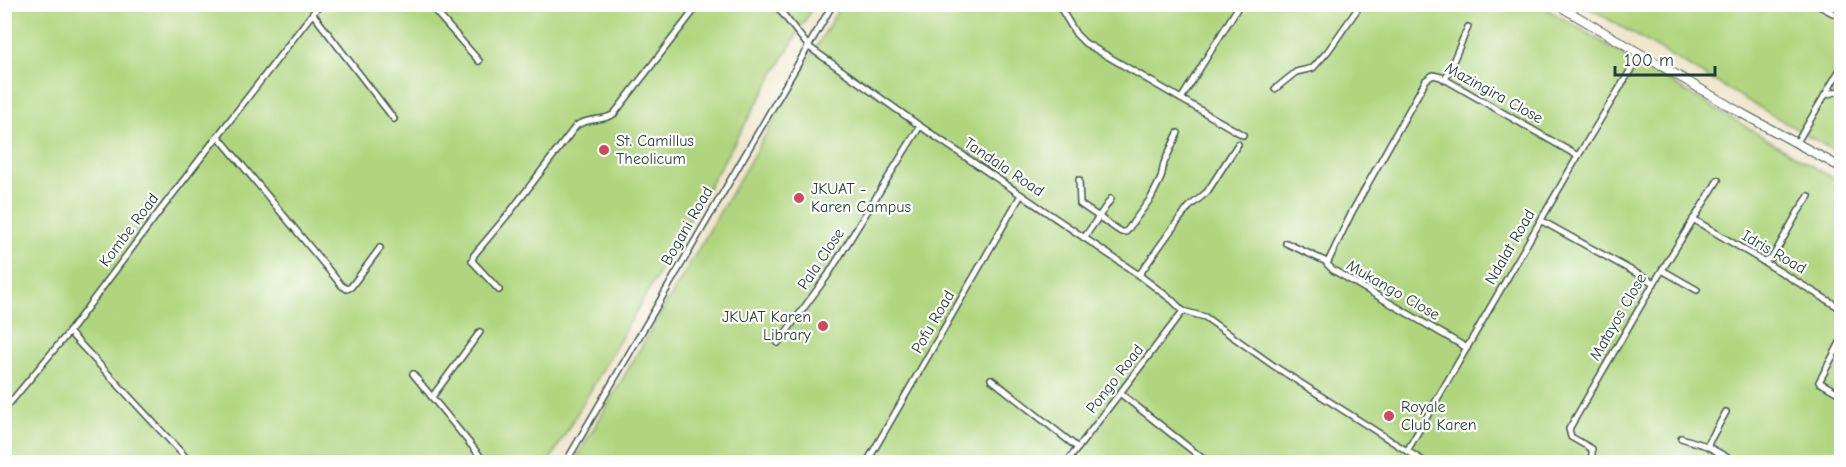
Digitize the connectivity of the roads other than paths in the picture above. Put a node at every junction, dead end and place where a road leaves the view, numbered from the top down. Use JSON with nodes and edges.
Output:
{"nodes":[{"id":1,"x":320,"y":4,"type":"edge"},
{"id":2,"x":429,"y":4,"type":"edge"},
{"id":3,"x":699,"y":4,"type":"edge"},
{"id":4,"x":775,"y":4,"type":"edge"},
{"id":5,"x":833,"y":4,"type":"edge"},
{"id":6,"x":1058,"y":4,"type":"edge"},
{"id":7,"x":1240,"y":4,"type":"edge"},
{"id":8,"x":1361,"y":4,"type":"edge"},
{"id":9,"x":1557,"y":4,"type":"edge"},
{"id":10,"x":1816,"y":4,"type":"edge"},
{"id":11,"x":313,"y":14,"type":"junction"},
{"id":12,"x":1842,"y":18,"type":"edge"},
{"id":13,"x":1468,"y":27,"type":"dead end"},
{"id":14,"x":809,"y":47,"type":"junction"},
{"id":15,"x":1641,"y":53,"type":"junction"},
{"id":16,"x":479,"y":62,"type":"dead end"},
{"id":17,"x":1842,"y":66,"type":"edge"},
{"id":18,"x":1445,"y":80,"type":"junction"},
{"id":19,"x":1275,"y":89,"type":"dead end"},
{"id":20,"x":1842,"y":90,"type":"edge"},
{"id":21,"x":1825,"y":95,"type":"junction"},
{"id":22,"x":1181,"y":99,"type":"junction"},
{"id":23,"x":394,"y":119,"type":"dead end"},
{"id":24,"x":920,"y":126,"type":"junction"},
{"id":25,"x":1178,"y":133,"type":"dead end"},
{"id":26,"x":1243,"y":135,"type":"dead end"},
{"id":27,"x":218,"y":136,"type":"junction"},
{"id":28,"x":1391,"y":140,"type":"joint"},
{"id":29,"x":1238,"y":144,"type":"dead end"},
{"id":30,"x":1796,"y":144,"type":"junction"},
{"id":31,"x":1578,"y":156,"type":"junction"},
{"id":32,"x":1842,"y":168,"type":"edge"},
{"id":33,"x":1079,"y":180,"type":"dead end"},
{"id":34,"x":1718,"y":180,"type":"dead end"},
{"id":35,"x":1022,"y":195,"type":"junction"},
{"id":36,"x":1809,"y":196,"type":"dead end"},
{"id":37,"x":1111,"y":199,"type":"dead end"},
{"id":38,"x":1099,"y":216,"type":"junction"},
{"id":39,"x":1693,"y":219,"type":"junction"},
{"id":40,"x":1542,"y":220,"type":"junction"},
{"id":41,"x":1084,"y":238,"type":"junction"},
{"id":42,"x":1286,"y":243,"type":"dead end"},
{"id":43,"x":380,"y":248,"type":"dead end"},
{"id":44,"x":1763,"y":261,"type":"junction"},
{"id":45,"x":1327,"y":262,"type":"junction"},
{"id":46,"x":1662,"y":270,"type":"junction"},
{"id":47,"x":1139,"y":275,"type":"junction"},
{"id":48,"x":1654,"y":283,"type":"junction"},
{"id":49,"x":499,"y":290,"type":"dead end"},
{"id":50,"x":1697,"y":290,"type":"dead end"},
{"id":51,"x":1842,"y":309,"type":"edge"},
{"id":52,"x":1183,"y":311,"type":"junction"},
{"id":53,"x":69,"y":332,"type":"junction"},
{"id":54,"x":480,"y":332,"type":"dead end"},
{"id":55,"x":1842,"y":339,"type":"edge"},
{"id":56,"x":778,"y":343,"type":"dead end"},
{"id":57,"x":1467,"y":348,"type":"junction"},
{"id":58,"x":413,"y":374,"type":"dead end"},
{"id":59,"x":991,"y":379,"type":"dead end"},
{"id":60,"x":1121,"y":394,"type":"junction"},
{"id":61,"x":1842,"y":395,"type":"edge"},
{"id":62,"x":432,"y":397,"type":"junction"},
{"id":63,"x":4,"y":410,"type":"edge"},
{"id":64,"x":1726,"y":412,"type":"dead end"},
{"id":65,"x":1681,"y":438,"type":"dead end"},
{"id":66,"x":1707,"y":446,"type":"junction"},
{"id":67,"x":1078,"y":448,"type":"junction"},
{"id":68,"x":1410,"y":452,"type":"junction"},
{"id":69,"x":190,"y":462,"type":"edge"},
{"id":70,"x":485,"y":462,"type":"edge"},
{"id":71,"x":566,"y":462,"type":"edge"},
{"id":72,"x":867,"y":462,"type":"edge"},
{"id":73,"x":1067,"y":462,"type":"edge"},
{"id":74,"x":1206,"y":462,"type":"edge"},
{"id":75,"x":1425,"y":462,"type":"edge"},
{"id":76,"x":1589,"y":462,"type":"edge"},
{"id":77,"x":1735,"y":462,"type":"edge"}],
"edges":[{"from":1,"to":11,"type":"street","name":"Kombe Road"},
{"from":2,"to":16,"type":"street"},
{"from":3,"to":49,"type":"street"},
{"from":4,"to":14,"type":"street","name":"Tandala Road"},
{"from":5,"to":14,"type":"street","name":"Bogani Road"},
{"from":6,"to":22,"type":"street"},
{"from":7,"to":22,"type":"street"},
{"from":8,"to":19,"type":"street"},
{"from":9,"to":15,"type":"street"},
{"from":10,"to":12,"type":"street"},
{"from":11,"to":23,"type":"street"},
{"from":11,"to":27,"type":"street","name":"Kombe Road"},
{"from":13,"to":18,"type":"street"},
{"from":14,"to":24,"type":"street","name":"Tandala Road"},
{"from":14,"to":71,"type":"street","name":"Bogani Road"},
{"from":15,"to":30,"type":"street"},
{"from":15,"to":31,"type":"street","name":"Ndalat Road"},
{"from":17,"to":21,"type":"street"},
{"from":18,"to":28,"type":"street","name":"Mazingira Close"},
{"from":18,"to":31,"type":"street","name":"Mazingira Close"},
{"from":20,"to":21,"type":"street"},
{"from":21,"to":30,"type":"street"},
{"from":22,"to":26,"type":"street"},
{"from":24,"to":35,"type":"street","name":"Tandala Road"},
{"from":24,"to":56,"type":"street","name":"Pala Close"},
{"from":25,"to":38,"type":"street"},
{"from":27,"to":43,"type":"street"},
{"from":27,"to":53,"type":"street","name":"Kombe Road"},
{"from":28,"to":45,"type":"street","name":"Mukango Close"},
{"from":29,"to":47,"type":"street"},
{"from":30,"to":32,"type":"street"},
{"from":31,"to":40,"type":"street","name":"Ndalat Road"},
{"from":33,"to":38,"type":"street"},
{"from":34,"to":39,"type":"street","name":"Matayos Close"},
{"from":35,"to":41,"type":"street","name":"Tandala Road"},
{"from":35,"to":72,"type":"street","name":"Pofu Road"},
{"from":36,"to":44,"type":"street"},
{"from":37,"to":38,"type":"street"},
{"from":38,"to":41,"type":"street"},
{"from":39,"to":44,"type":"street","name":"Idris Road"},
{"from":39,"to":46,"type":"street","name":"Matayos Close"},
{"from":40,"to":48,"type":"street"},
{"from":40,"to":57,"type":"street","name":"Ndalat Road"},
{"from":41,"to":47,"type":"street","name":"Tandala Road"},
{"from":42,"to":45,"type":"street"},
{"from":44,"to":51,"type":"street","name":"Idris Road"},
{"from":45,"to":57,"type":"street","name":"Mukango Close"},
{"from":46,"to":48,"type":"street","name":"Matayos Close"},
{"from":46,"to":50,"type":"street"},
{"from":47,"to":52,"type":"street","name":"Tandala Road"},
{"from":48,"to":76,"type":"street","name":"Matayos Close"},
{"from":52,"to":60,"type":"street","name":"Pongo Road"},
{"from":52,"to":68,"type":"street","name":"Tandala Road"},
{"from":53,"to":63,"type":"street","name":"Kombe Road"},
{"from":53,"to":69,"type":"street"},
{"from":54,"to":62,"type":"street"},
{"from":55,"to":61,"type":"street"},
{"from":57,"to":68,"type":"street","name":"Ndalat Road"},
{"from":58,"to":62,"type":"street"},
{"from":59,"to":67,"type":"street"},
{"from":60,"to":67,"type":"street","name":"Pongo Road"},
{"from":60,"to":74,"type":"street"},
{"from":62,"to":70,"type":"street"},
{"from":64,"to":66,"type":"street"},
{"from":65,"to":66,"type":"street"},
{"from":66,"to":77,"type":"street"},
{"from":67,"to":73,"type":"street","name":"Pongo Road"},
{"from":68,"to":75,"type":"street","name":"Tandala Road"}]}
